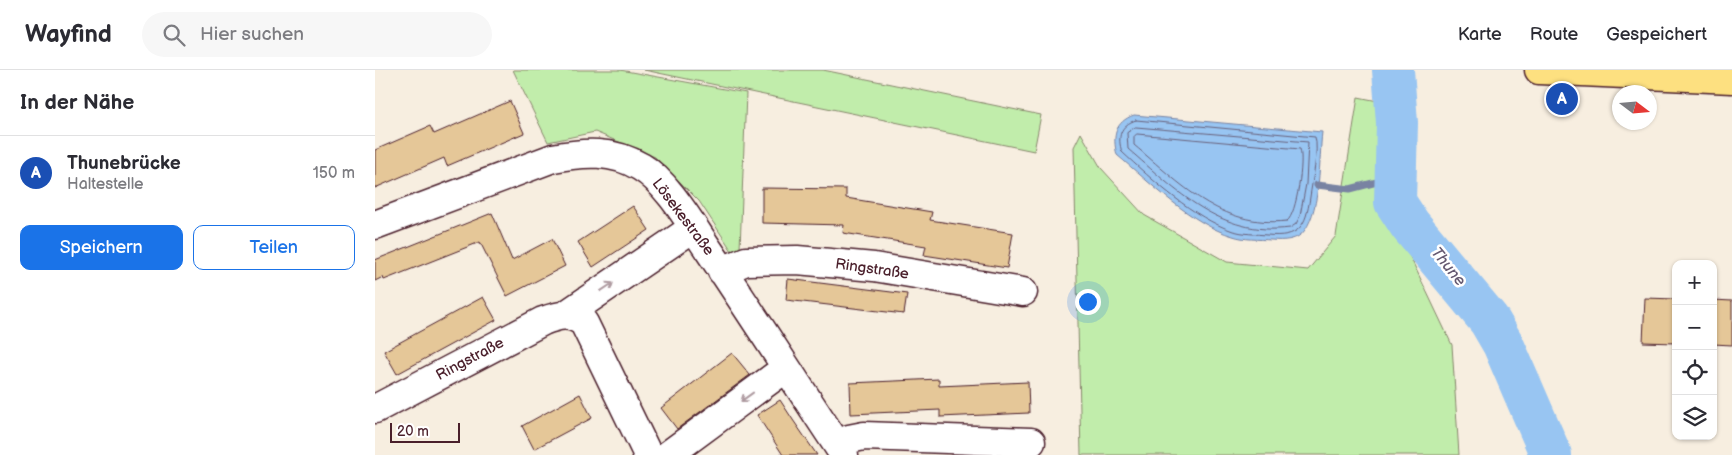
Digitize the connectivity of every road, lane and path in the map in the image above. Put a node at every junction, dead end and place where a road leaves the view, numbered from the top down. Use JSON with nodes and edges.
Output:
{"nodes":[{"id":1,"x":1539,"y":70,"type":"edge"},
{"id":2,"x":1732,"y":80,"type":"edge"},
{"id":3,"x":375,"y":225,"type":"edge"},
{"id":4,"x":693,"y":228,"type":"junction"},
{"id":5,"x":722,"y":271,"type":"junction"},
{"id":6,"x":1023,"y":292,"type":"dead end"},
{"id":7,"x":567,"y":314,"type":"junction"},
{"id":8,"x":786,"y":368,"type":"junction"},
{"id":9,"x":375,"y":409,"type":"edge"},
{"id":10,"x":1031,"y":442,"type":"dead end"},
{"id":11,"x":841,"y":451,"type":"edge"},
{"id":12,"x":648,"y":455,"type":"edge"},
{"id":13,"x":668,"y":455,"type":"edge"}],
"edges":[{"from":1,"to":2,"type":"main road"},
{"from":3,"to":4,"type":"street","name":"Lösekestraße"},
{"from":4,"to":5,"type":"street","name":"Lösekestraße"},
{"from":7,"to":4,"type":"street","name":"Ringstraße","one_way":true},
{"from":5,"to":6,"type":"street","name":"Ringstraße"},
{"from":5,"to":8,"type":"street","name":"Lösekestraße"},
{"from":7,"to":9,"type":"street","name":"Ringstraße"},
{"from":7,"to":12,"type":"street"},
{"from":8,"to":11,"type":"street","name":"Lösekestraße"},
{"from":8,"to":13,"type":"street","one_way":true},
{"from":10,"to":11,"type":"street"}]}
